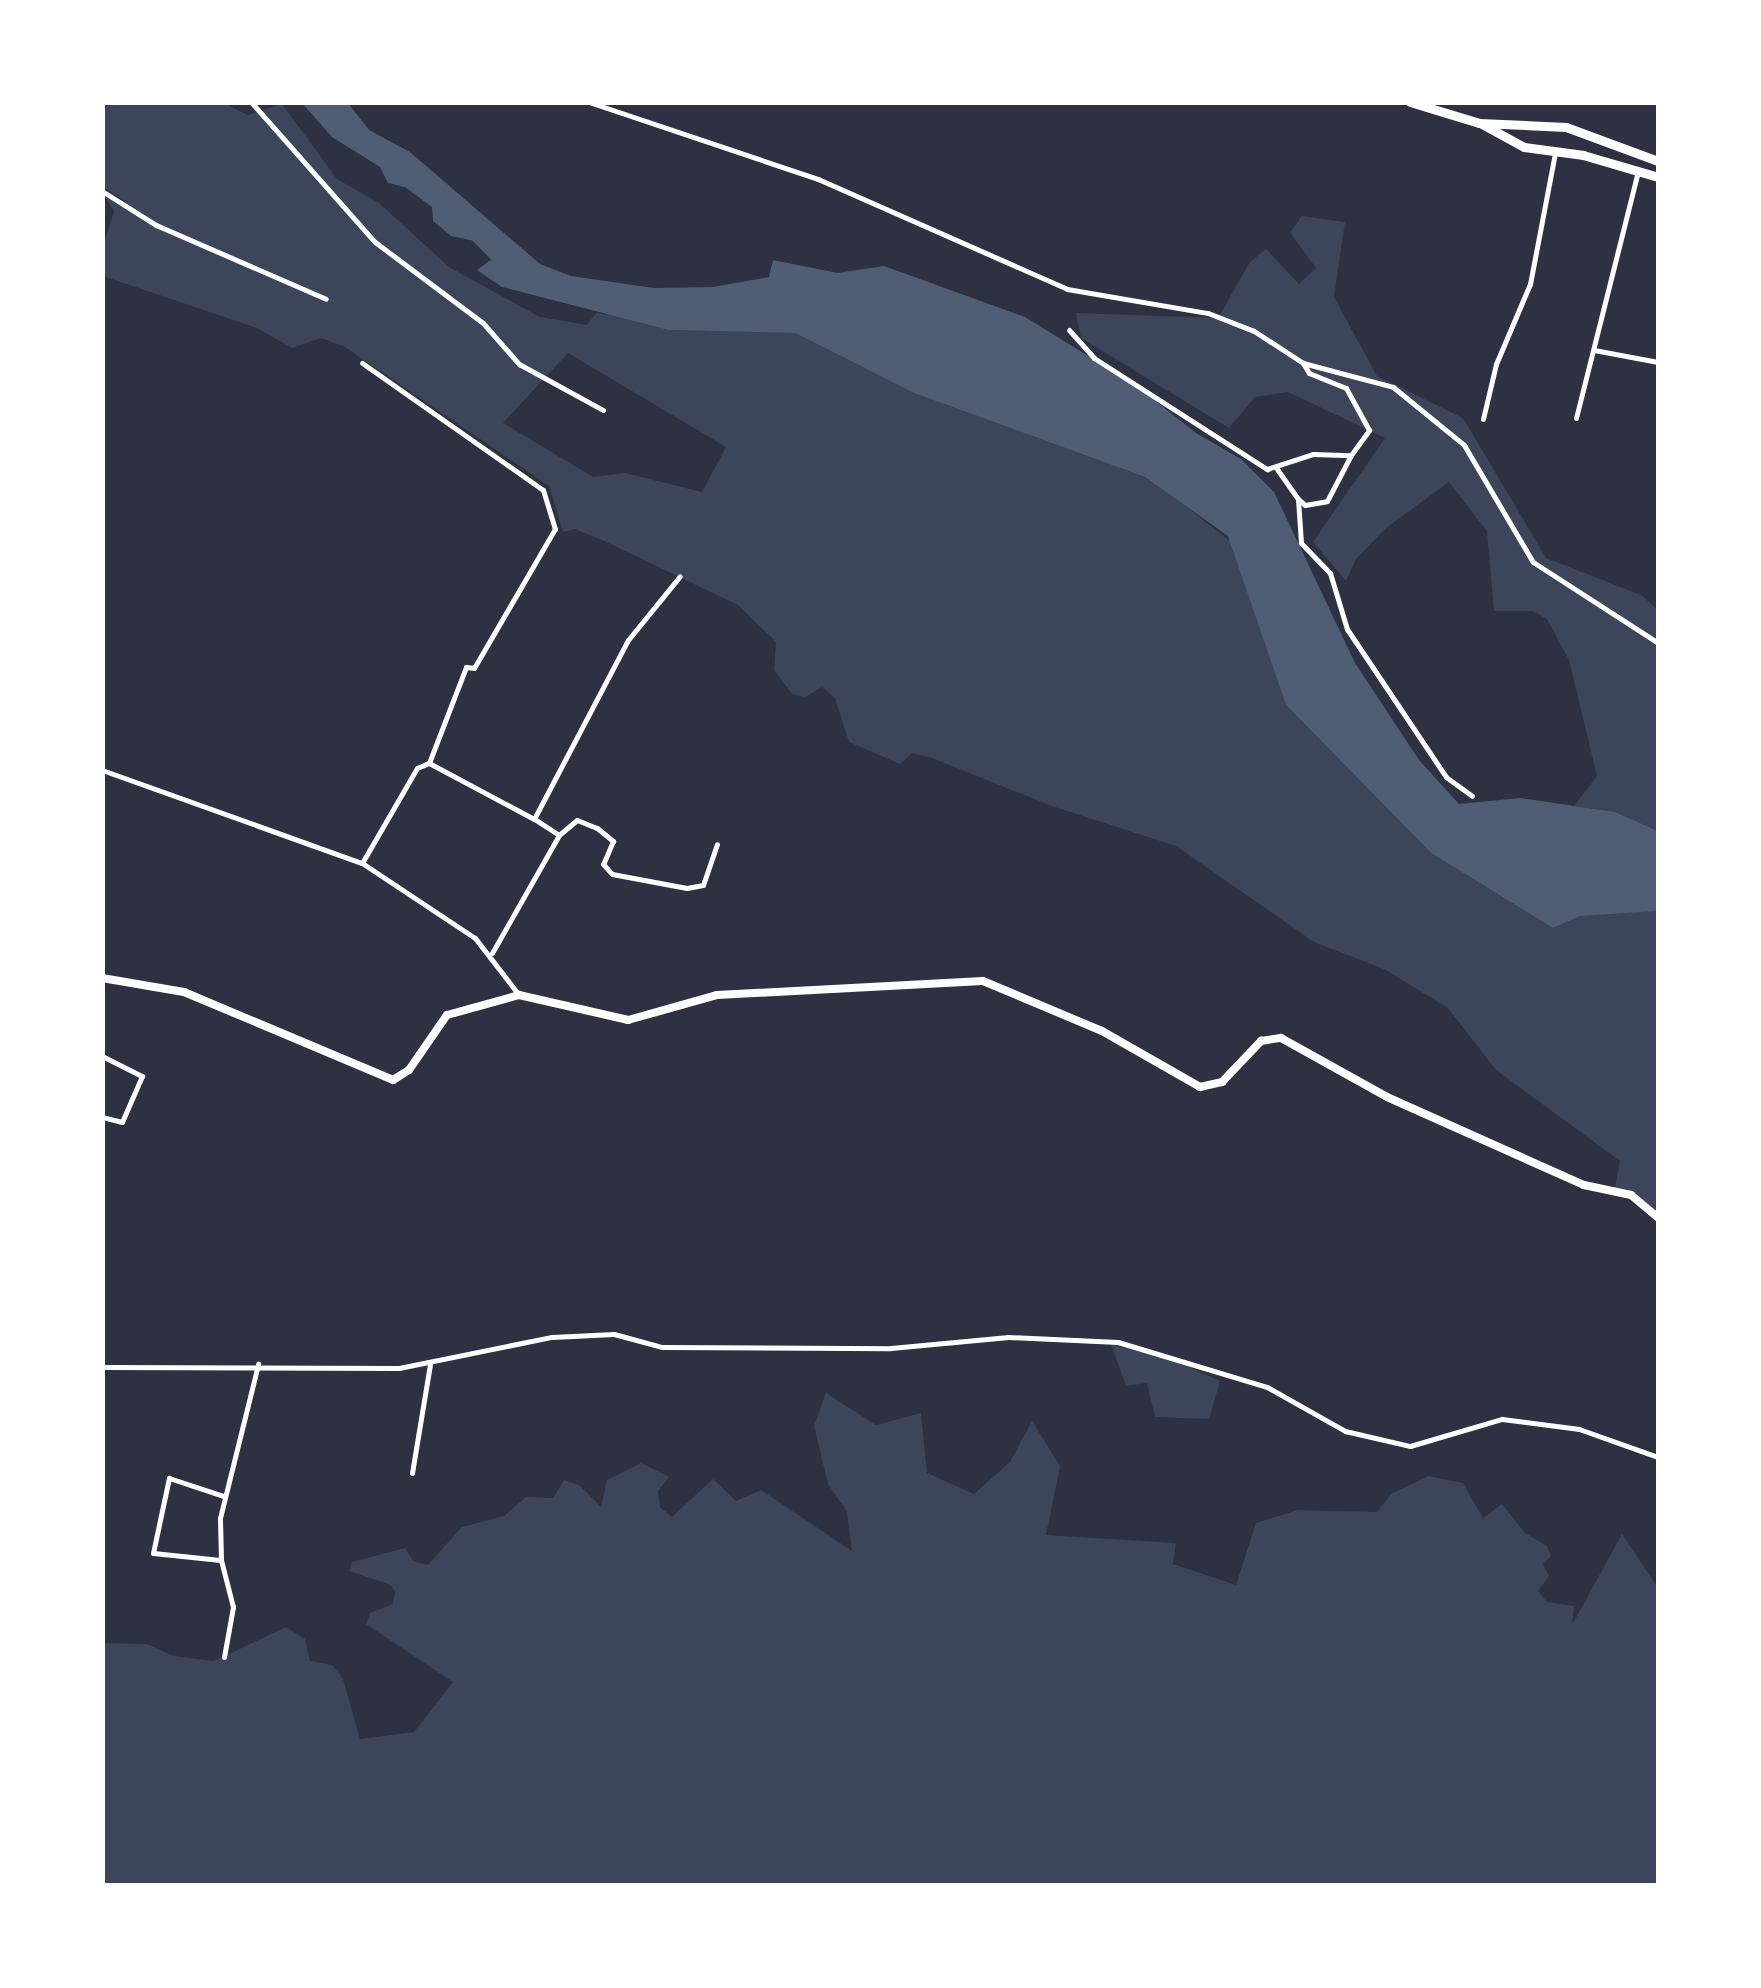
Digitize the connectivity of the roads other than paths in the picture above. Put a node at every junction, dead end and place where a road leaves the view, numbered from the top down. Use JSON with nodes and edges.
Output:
{"nodes":[{"id":1,"x":234,"y":102,"type":"edge"},
{"id":2,"x":590,"y":102,"type":"edge"},
{"id":3,"x":1410,"y":102,"type":"edge"},
{"id":4,"x":254,"y":103,"type":"edge"},
{"id":5,"x":1480,"y":123,"type":"junction"},
{"id":6,"x":1554,"y":153,"type":"junction"},
{"id":7,"x":1658,"y":161,"type":"edge"},
{"id":8,"x":1638,"y":171,"type":"junction"},
{"id":9,"x":1658,"y":177,"type":"edge"},
{"id":10,"x":102,"y":191,"type":"edge"},
{"id":11,"x":326,"y":299,"type":"dead end"},
{"id":12,"x":1069,"y":330,"type":"dead end"},
{"id":13,"x":1594,"y":350,"type":"junction"},
{"id":14,"x":1303,"y":362,"type":"junction"},
{"id":15,"x":1658,"y":362,"type":"edge"},
{"id":16,"x":362,"y":363,"type":"dead end"},
{"id":17,"x":602,"y":410,"type":"dead end"},
{"id":18,"x":1576,"y":418,"type":"dead end"},
{"id":19,"x":1483,"y":420,"type":"dead end"},
{"id":20,"x":1351,"y":455,"type":"junction"},
{"id":21,"x":1277,"y":469,"type":"junction"},
{"id":22,"x":1298,"y":499,"type":"junction"},
{"id":23,"x":680,"y":576,"type":"dead end"},
{"id":24,"x":1658,"y":643,"type":"edge"},
{"id":25,"x":429,"y":763,"type":"junction"},
{"id":26,"x":102,"y":770,"type":"edge"},
{"id":27,"x":1472,"y":796,"type":"dead end"},
{"id":28,"x":534,"y":819,"type":"junction"},
{"id":29,"x":559,"y":835,"type":"junction"},
{"id":30,"x":717,"y":844,"type":"dead end"},
{"id":31,"x":362,"y":863,"type":"junction"},
{"id":32,"x":492,"y":953,"type":"junction"},
{"id":33,"x":102,"y":978,"type":"edge"},
{"id":34,"x":519,"y":994,"type":"junction"},
{"id":35,"x":102,"y":1056,"type":"edge"},
{"id":36,"x":102,"y":1117,"type":"edge"},
{"id":37,"x":1658,"y":1218,"type":"edge"},
{"id":38,"x":258,"y":1364,"type":"junction"},
{"id":39,"x":430,"y":1364,"type":"junction"},
{"id":40,"x":102,"y":1367,"type":"edge"},
{"id":41,"x":1658,"y":1457,"type":"edge"},
{"id":42,"x":412,"y":1473,"type":"dead end"},
{"id":43,"x":223,"y":1496,"type":"junction"},
{"id":44,"x":221,"y":1560,"type":"junction"},
{"id":45,"x":224,"y":1657,"type":"dead end"}],
"edges":[{"from":1,"to":4,"type":"street"},
{"from":2,"to":14,"type":"street"},
{"from":3,"to":5,"type":"highway"},
{"from":4,"to":17,"type":"street"},
{"from":5,"to":6,"type":"highway"},
{"from":5,"to":7,"type":"highway"},
{"from":6,"to":8,"type":"highway"},
{"from":6,"to":19,"type":"street"},
{"from":8,"to":9,"type":"highway"},
{"from":8,"to":13,"type":"street"},
{"from":10,"to":11,"type":"street"},
{"from":12,"to":21,"type":"street"},
{"from":13,"to":15,"type":"street"},
{"from":13,"to":18,"type":"street"},
{"from":14,"to":20,"type":"street"},
{"from":14,"to":24,"type":"street"},
{"from":16,"to":25,"type":"street"},
{"from":20,"to":21,"type":"street"},
{"from":20,"to":22,"type":"street"},
{"from":21,"to":22,"type":"street"},
{"from":22,"to":27,"type":"street"},
{"from":23,"to":28,"type":"street"},
{"from":25,"to":28,"type":"street"},
{"from":25,"to":31,"type":"street"},
{"from":26,"to":31,"type":"street"},
{"from":28,"to":29,"type":"street"},
{"from":29,"to":30,"type":"street"},
{"from":29,"to":32,"type":"street"},
{"from":31,"to":32,"type":"street"},
{"from":32,"to":34,"type":"street"},
{"from":33,"to":34,"type":"main road"},
{"from":34,"to":37,"type":"main road"},
{"from":35,"to":36,"type":"street"},
{"from":38,"to":39,"type":"street"},
{"from":38,"to":40,"type":"street"},
{"from":38,"to":43,"type":"street"},
{"from":39,"to":41,"type":"street"},
{"from":39,"to":42,"type":"street"},
{"from":43,"to":44,"type":"street"},
{"from":43,"to":44,"type":"street"},
{"from":44,"to":45,"type":"street"}]}
